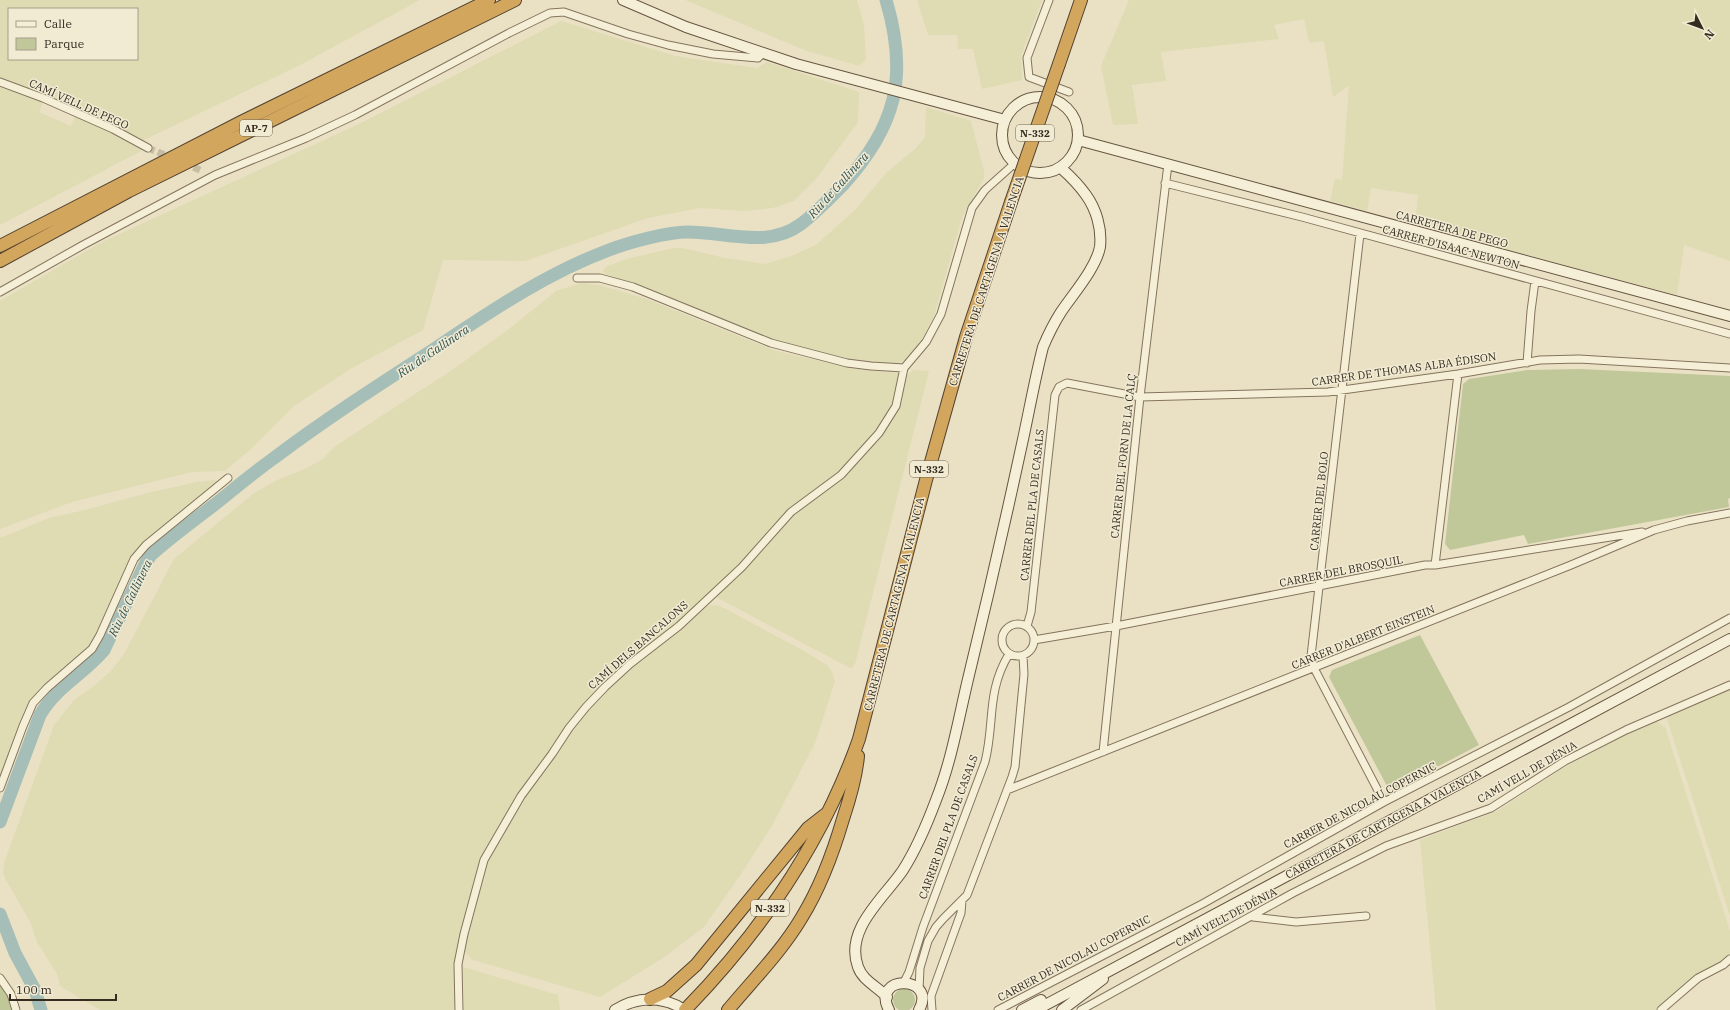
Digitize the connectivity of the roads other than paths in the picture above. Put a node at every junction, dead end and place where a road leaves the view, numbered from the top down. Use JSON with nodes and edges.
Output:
{"nodes":[{"id":1,"x":489,"y":0,"type":"edge"},
{"id":2,"x":515,"y":0,"type":"edge"},
{"id":3,"x":623,"y":0,"type":"edge"},
{"id":4,"x":1049,"y":0,"type":"edge"},
{"id":5,"x":1081,"y":0,"type":"edge"},
{"id":6,"x":763,"y":53,"type":"junction"},
{"id":7,"x":0,"y":82,"type":"edge"},
{"id":8,"x":1069,"y":92,"type":"dead end"},
{"id":9,"x":1005,"y":120,"type":"junction"},
{"id":10,"x":1078,"y":140,"type":"junction"},
{"id":11,"x":148,"y":148,"type":"tunnel mouth"},
{"id":12,"x":1014,"y":164,"type":"junction"},
{"id":13,"x":1168,"y":164,"type":"junction"},
{"id":14,"x":1061,"y":168,"type":"junction"},
{"id":15,"x":1165,"y":182,"type":"junction"},
{"id":16,"x":1360,"y":234,"type":"junction"},
{"id":17,"x":0,"y":246,"type":"edge"},
{"id":18,"x":0,"y":261,"type":"edge"},
{"id":19,"x":577,"y":278,"type":"dead end"},
{"id":20,"x":1535,"y":281,"type":"junction"},
{"id":21,"x":0,"y":292,"type":"edge"},
{"id":22,"x":1730,"y":316,"type":"edge"},
{"id":23,"x":1730,"y":334,"type":"edge"},
{"id":24,"x":1527,"y":362,"type":"junction"},
{"id":25,"x":904,"y":368,"type":"junction"},
{"id":26,"x":1730,"y":368,"type":"edge"},
{"id":27,"x":1458,"y":374,"type":"junction"},
{"id":28,"x":1059,"y":387,"type":"joint"},
{"id":29,"x":1342,"y":389,"type":"junction"},
{"id":30,"x":1140,"y":396,"type":"junction"},
{"id":31,"x":228,"y":478,"type":"dead end"},
{"id":32,"x":1730,"y":513,"type":"edge"},
{"id":33,"x":1654,"y":530,"type":"junction"},
{"id":34,"x":1435,"y":565,"type":"junction"},
{"id":35,"x":1320,"y":586,"type":"junction"},
{"id":36,"x":1730,"y":618,"type":"edge"},
{"id":37,"x":1027,"y":626,"type":"junction"},
{"id":38,"x":1116,"y":626,"type":"junction"},
{"id":39,"x":1730,"y":639,"type":"edge"},
{"id":40,"x":1034,"y":640,"type":"junction"},
{"id":41,"x":1009,"y":654,"type":"junction"},
{"id":42,"x":1023,"y":656,"type":"junction"},
{"id":43,"x":1314,"y":668,"type":"junction"},
{"id":44,"x":1730,"y":685,"type":"edge"},
{"id":45,"x":859,"y":739,"type":"junction"},
{"id":46,"x":1103,"y":752,"type":"junction"},
{"id":47,"x":0,"y":788,"type":"edge"},
{"id":48,"x":1008,"y":790,"type":"junction"},
{"id":49,"x":1384,"y":802,"type":"junction"},
{"id":50,"x":830,"y":810,"type":"junction"},
{"id":51,"x":962,"y":901,"type":"junction"},
{"id":52,"x":1253,"y":916,"type":"junction"},
{"id":53,"x":1366,"y":916,"type":"dead end"},
{"id":54,"x":1730,"y":959,"type":"edge"},
{"id":55,"x":1118,"y":966,"type":"junction"},
{"id":56,"x":0,"y":978,"type":"edge"},
{"id":57,"x":904,"y":982,"type":"junction"},
{"id":58,"x":874,"y":985,"type":"junction"},
{"id":59,"x":893,"y":986,"type":"junction"},
{"id":60,"x":919,"y":990,"type":"junction"},
{"id":61,"x":650,"y":999,"type":"junction"},
{"id":62,"x":888,"y":1006,"type":"edge"},
{"id":63,"x":920,"y":1009,"type":"edge"},
{"id":64,"x":16,"y":1010,"type":"edge"},
{"id":65,"x":459,"y":1010,"type":"edge"},
{"id":66,"x":615,"y":1010,"type":"edge"},
{"id":67,"x":684,"y":1010,"type":"edge"},
{"id":68,"x":728,"y":1010,"type":"edge"},
{"id":69,"x":932,"y":1010,"type":"edge"},
{"id":70,"x":998,"y":1010,"type":"edge"},
{"id":71,"x":1022,"y":1010,"type":"edge"},
{"id":72,"x":1036,"y":1010,"type":"edge"},
{"id":73,"x":1062,"y":1010,"type":"edge"},
{"id":74,"x":1081,"y":1010,"type":"edge"},
{"id":75,"x":1661,"y":1010,"type":"edge"}],
"edges":[{"from":1,"to":17,"type":"highway","number":"AP-7"},
{"from":2,"to":18,"type":"highway","number":"AP-7"},
{"from":3,"to":6,"type":"main road"},
{"from":4,"to":8,"type":"street"},
{"from":5,"to":45,"type":"highway","name":"CARRETERA DE CARTAGENA A VALENCIA","number":"N-332","bridge":true},
{"from":6,"to":9,"type":"main road"},
{"from":6,"to":21,"type":"street"},
{"from":7,"to":11,"type":"street","name":"CAMÍ VELL DE PEGO"},
{"from":9,"to":10,"type":"main road"},
{"from":9,"to":12,"type":"main road"},
{"from":10,"to":13,"type":"main road","name":"CARRETERA DE PEGO"},
{"from":10,"to":14,"type":"main road"},
{"from":12,"to":14,"type":"main road"},
{"from":12,"to":25,"type":"street"},
{"from":13,"to":15,"type":"street","name":"CARRER DEL FORN DE LA CALÇ"},
{"from":13,"to":22,"type":"main road","name":"CARRETERA DE PEGO"},
{"from":14,"to":58,"type":"main road"},
{"from":15,"to":16,"type":"street","name":"CARRER D'ISAAC NEWTON"},
{"from":15,"to":30,"type":"street","name":"CARRER DEL FORN DE LA CALÇ"},
{"from":16,"to":20,"type":"street","name":"CARRER D'ISAAC NEWTON"},
{"from":16,"to":29,"type":"street","name":"CARRER DEL BOLO"},
{"from":19,"to":25,"type":"street"},
{"from":20,"to":23,"type":"street","name":"CARRER D'ISAAC NEWTON"},
{"from":20,"to":24,"type":"street"},
{"from":24,"to":26,"type":"street","name":"CARRER DE THOMAS ALBA ÉDISON"},
{"from":24,"to":27,"type":"street","name":"CARRER DE THOMAS ALBA ÉDISON"},
{"from":25,"to":65,"type":"street","name":"CAMÍ DELS BANCALONS"},
{"from":27,"to":29,"type":"street","name":"CARRER DE THOMAS ALBA ÉDISON"},
{"from":27,"to":34,"type":"street"},
{"from":28,"to":30,"type":"street","name":"CARRER DE THOMAS ALBA ÉDISON"},
{"from":28,"to":37,"type":"street","name":"CARRER DEL PLA DE CASALS"},
{"from":29,"to":30,"type":"street","name":"CARRER DE THOMAS ALBA ÉDISON"},
{"from":29,"to":35,"type":"street","name":"CARRER DEL BOLO"},
{"from":30,"to":38,"type":"street","name":"CARRER DEL FORN DE LA CALÇ"},
{"from":31,"to":47,"type":"street"},
{"from":32,"to":33,"type":"street","name":"CARRER D'ALBERT EINSTEIN"},
{"from":33,"to":34,"type":"street","name":"CARRER DEL BROSQUIL"},
{"from":33,"to":43,"type":"street","name":"CARRER D'ALBERT EINSTEIN"},
{"from":34,"to":35,"type":"street","name":"CARRER DEL BROSQUIL"},
{"from":35,"to":38,"type":"street","name":"CARRER DEL BROSQUIL"},
{"from":35,"to":43,"type":"street","name":"CARRER DEL BOLO"},
{"from":36,"to":49,"type":"street","name":"CARRER DE NICOLAU COPERNIC"},
{"from":37,"to":40,"type":"street"},
{"from":37,"to":41,"type":"street"},
{"from":38,"to":40,"type":"street","name":"CARRER DEL BROSQUIL"},
{"from":38,"to":46,"type":"street","name":"CARRER DEL FORN DE LA CALÇ"},
{"from":39,"to":55,"type":"main road","name":"CARRETERA DE CARTAGENA A VALENCIA"},
{"from":40,"to":42,"type":"street"},
{"from":41,"to":42,"type":"street"},
{"from":41,"to":57,"type":"street","name":"CARRER DEL PLA DE CASALS"},
{"from":42,"to":48,"type":"street"},
{"from":43,"to":46,"type":"street","name":"CARRER D'ALBERT EINSTEIN"},
{"from":43,"to":49,"type":"street","name":"CARRER DEL BOLO"},
{"from":44,"to":52,"type":"street","name":"CAMÍ VELL DE DÉNIA"},
{"from":45,"to":50,"type":"highway","name":"CARRETERA DE CARTAGENA A VALENCIA","number":"N-332"},
{"from":45,"to":68,"type":"highway"},
{"from":46,"to":48,"type":"street","name":"CARRER D'ALBERT EINSTEIN"},
{"from":48,"to":51,"type":"street"},
{"from":49,"to":70,"type":"street","name":"CARRER DE NICOLAU COPERNIC"},
{"from":50,"to":61,"type":"highway"},
{"from":50,"to":67,"type":"highway","name":"CARRETERA DE CARTAGENA A VALENCIA","number":"N-332"},
{"from":51,"to":60,"type":"street"},
{"from":51,"to":69,"type":"street"},
{"from":52,"to":53,"type":"street"},
{"from":52,"to":74,"type":"street","name":"CAMÍ VELL DE DÉNIA"},
{"from":54,"to":75,"type":"street"},
{"from":55,"to":71,"type":"main road"},
{"from":55,"to":72,"type":"main road","name":"CARRETERA DE CARTAGENA A VALENCIA"},
{"from":55,"to":73,"type":"main road"},
{"from":56,"to":64,"type":"street"},
{"from":57,"to":59,"type":"main road"},
{"from":57,"to":60,"type":"main road"},
{"from":58,"to":59,"type":"main road"},
{"from":58,"to":62,"type":"main road"},
{"from":59,"to":62,"type":"main road"},
{"from":60,"to":63,"type":"main road"},
{"from":61,"to":66,"type":"main road"},
{"from":61,"to":67,"type":"main road"}]}
